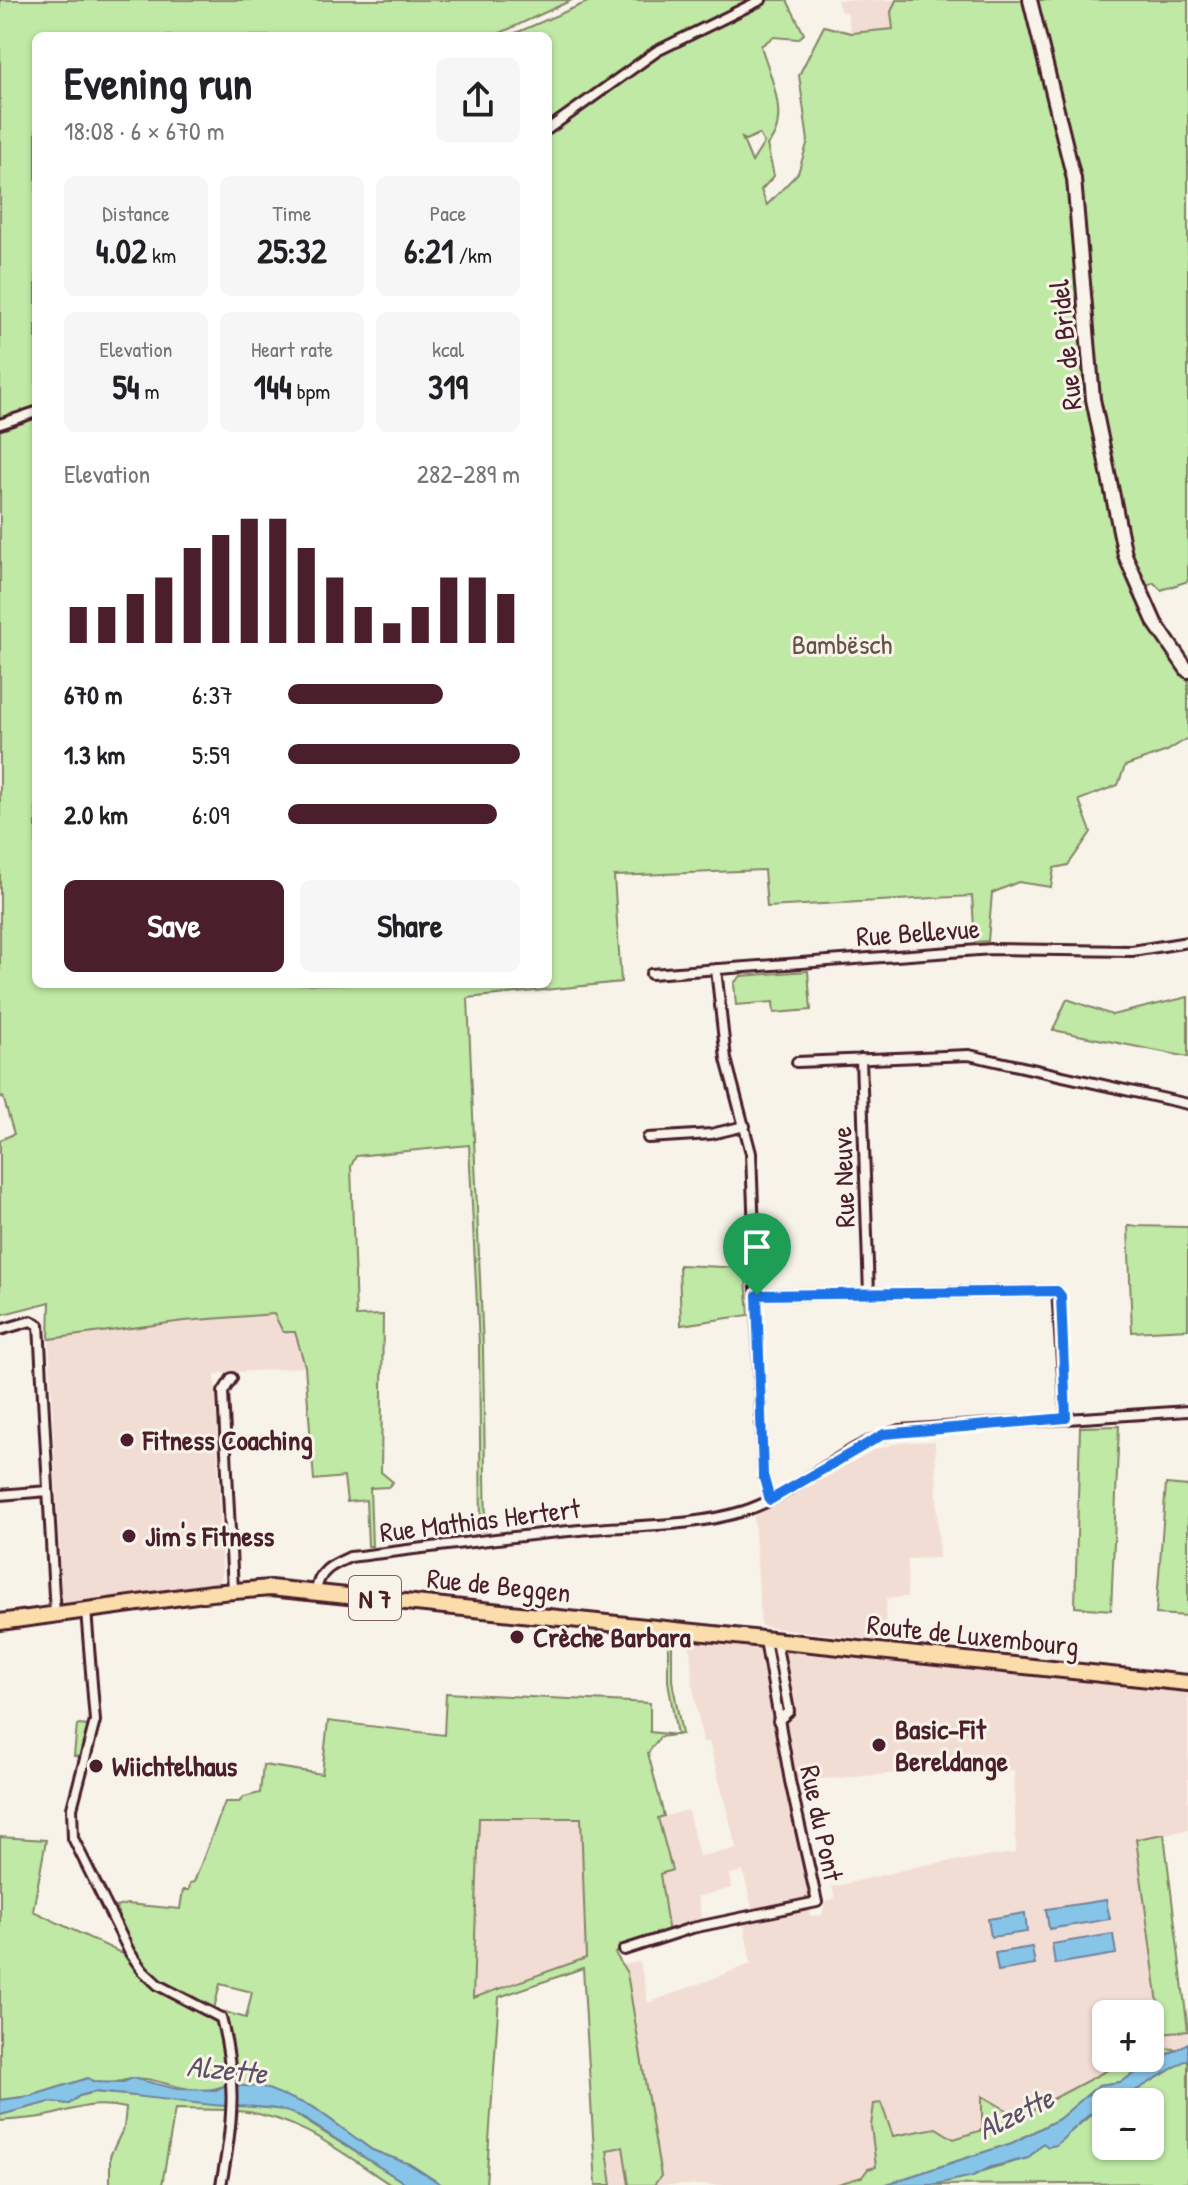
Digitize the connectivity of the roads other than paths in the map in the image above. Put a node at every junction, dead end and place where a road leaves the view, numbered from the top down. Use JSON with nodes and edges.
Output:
{"nodes":[{"id":1,"x":761,"y":0,"type":"edge"},
{"id":2,"x":1030,"y":0,"type":"edge"},
{"id":3,"x":552,"y":126,"type":"edge"},
{"id":4,"x":32,"y":413,"type":"edge"},
{"id":5,"x":0,"y":424,"type":"edge"},
{"id":6,"x":1188,"y":671,"type":"edge"},
{"id":7,"x":1188,"y":942,"type":"edge"},
{"id":8,"x":716,"y":969,"type":"junction"},
{"id":9,"x":651,"y":974,"type":"dead end"},
{"id":10,"x":861,"y":1059,"type":"junction"},
{"id":11,"x":797,"y":1062,"type":"dead end"},
{"id":12,"x":1188,"y":1104,"type":"edge"},
{"id":13,"x":745,"y":1126,"type":"junction"},
{"id":14,"x":648,"y":1138,"type":"dead end"},
{"id":15,"x":869,"y":1294,"type":"junction"},
{"id":16,"x":757,"y":1295,"type":"junction"},
{"id":17,"x":0,"y":1330,"type":"edge"},
{"id":18,"x":232,"y":1378,"type":"dead end"},
{"id":19,"x":1188,"y":1411,"type":"edge"},
{"id":20,"x":1066,"y":1418,"type":"junction"},
{"id":21,"x":48,"y":1491,"type":"junction"},
{"id":22,"x":0,"y":1495,"type":"edge"},
{"id":23,"x":770,"y":1500,"type":"junction"},
{"id":24,"x":233,"y":1590,"type":"junction"},
{"id":25,"x":316,"y":1591,"type":"junction"},
{"id":26,"x":86,"y":1610,"type":"junction"},
{"id":27,"x":55,"y":1614,"type":"junction"},
{"id":28,"x":0,"y":1622,"type":"edge"},
{"id":29,"x":765,"y":1640,"type":"junction"},
{"id":30,"x":1188,"y":1683,"type":"edge"},
{"id":31,"x":624,"y":1950,"type":"dead end"},
{"id":32,"x":221,"y":2185,"type":"edge"}],
"edges":[{"from":1,"to":3,"type":"street"},
{"from":2,"to":6,"type":"main road","name":"Rue de Bridel"},
{"from":4,"to":5,"type":"street"},
{"from":7,"to":8,"type":"street","name":"Rue Bellevue"},
{"from":8,"to":9,"type":"street","name":"Rue Bellevue"},
{"from":8,"to":13,"type":"street"},
{"from":10,"to":11,"type":"street"},
{"from":10,"to":12,"type":"street"},
{"from":10,"to":15,"type":"street","name":"Rue Neuve"},
{"from":13,"to":14,"type":"street"},
{"from":13,"to":16,"type":"street"},
{"from":15,"to":16,"type":"street"},
{"from":15,"to":20,"type":"street"},
{"from":16,"to":23,"type":"street"},
{"from":17,"to":21,"type":"street"},
{"from":18,"to":24,"type":"street"},
{"from":19,"to":20,"type":"street","name":"Rue Mathias Hertert"},
{"from":20,"to":23,"type":"street","name":"Rue Mathias Hertert"},
{"from":21,"to":22,"type":"street"},
{"from":21,"to":27,"type":"street"},
{"from":23,"to":25,"type":"street","name":"Rue Mathias Hertert"},
{"from":24,"to":25,"type":"main road","name":"Rue de Beggen","number":"N 7"},
{"from":24,"to":26,"type":"main road","name":"Rue de Beggen","number":"N 7"},
{"from":25,"to":29,"type":"main road","name":"Rue de Beggen","number":"N 7"},
{"from":26,"to":27,"type":"main road","name":"Rue de Beggen","number":"N 7"},
{"from":26,"to":32,"type":"street"},
{"from":27,"to":28,"type":"main road","name":"Rue de Beggen","number":"N 7"},
{"from":29,"to":30,"type":"main road","name":"Route de Luxembourg","number":"N 7"},
{"from":29,"to":31,"type":"street","name":"Rue du Pont"}]}
